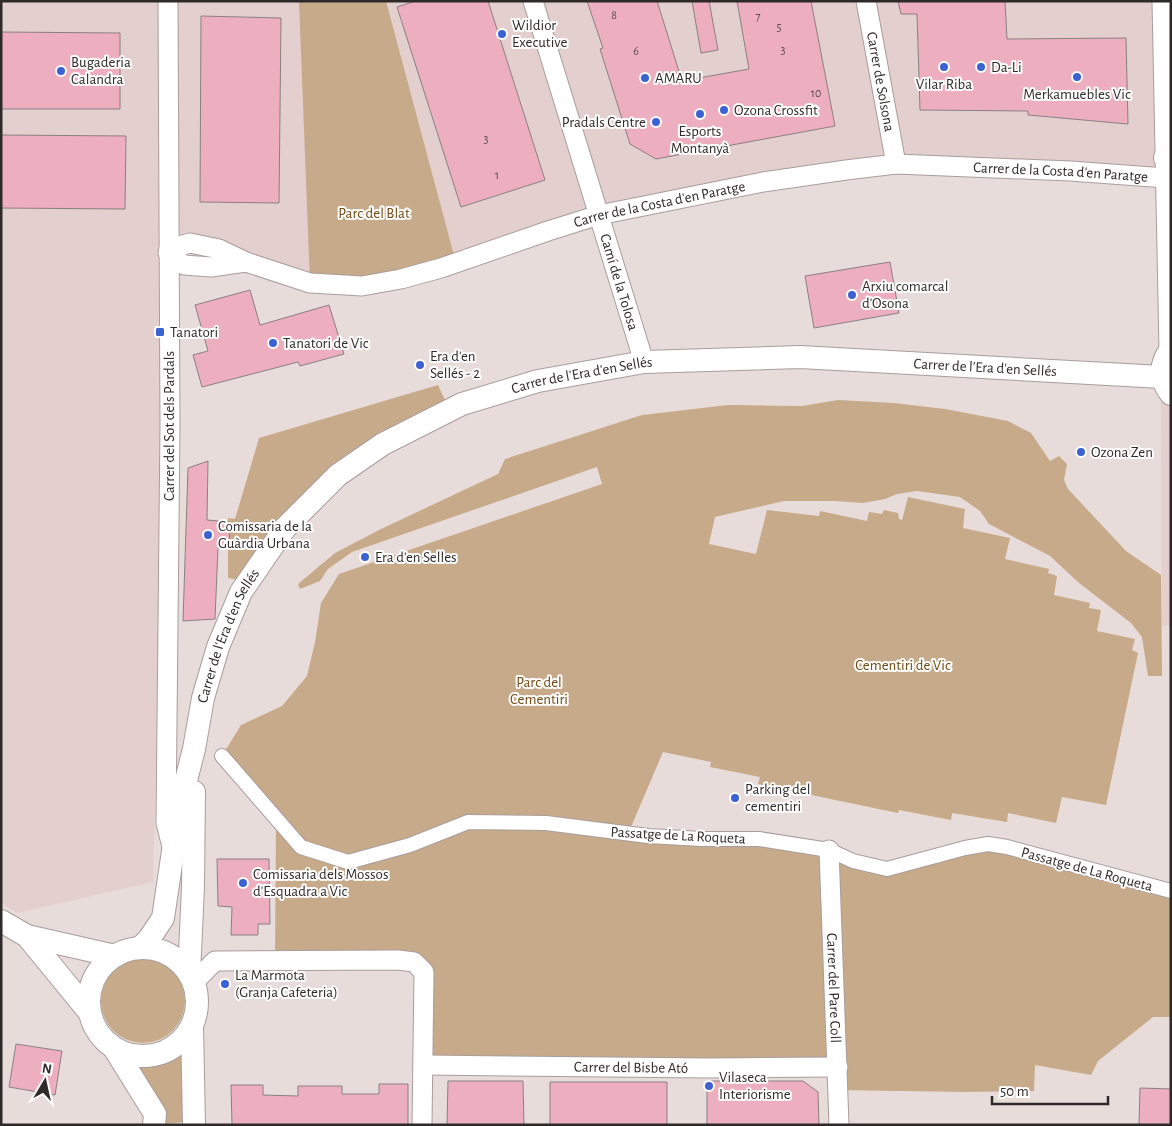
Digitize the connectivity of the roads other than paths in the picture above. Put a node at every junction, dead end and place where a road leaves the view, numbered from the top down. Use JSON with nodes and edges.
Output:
{"nodes":[{"id":1,"x":168,"y":1,"type":"edge"},
{"id":2,"x":533,"y":1,"type":"edge"},
{"id":3,"x":866,"y":1,"type":"edge"},
{"id":4,"x":1162,"y":1,"type":"edge"},
{"id":5,"x":1167,"y":162,"type":"edge"},
{"id":6,"x":896,"y":164,"type":"junction"},
{"id":7,"x":599,"y":215,"type":"junction"},
{"id":8,"x":168,"y":251,"type":"junction"},
{"id":9,"x":1170,"y":349,"type":"edge"},
{"id":10,"x":644,"y":362,"type":"junction"},
{"id":11,"x":1166,"y":385,"type":"edge"},
{"id":12,"x":194,"y":749,"type":"junction"},
{"id":13,"x":222,"y":756,"type":"dead end"},
{"id":14,"x":173,"y":850,"type":"junction"},
{"id":15,"x":829,"y":850,"type":"junction"},
{"id":16,"x":1171,"y":891,"type":"edge"},
{"id":17,"x":1,"y":921,"type":"edge"},
{"id":18,"x":27,"y":936,"type":"junction"},
{"id":19,"x":140,"y":948,"type":"junction"},
{"id":20,"x":116,"y":956,"type":"junction"},
{"id":21,"x":191,"y":978,"type":"junction"},
{"id":22,"x":90,"y":1013,"type":"junction"},
{"id":23,"x":192,"y":1025,"type":"junction"},
{"id":24,"x":114,"y":1048,"type":"junction"},
{"id":25,"x":423,"y":1065,"type":"junction"},
{"id":26,"x":838,"y":1067,"type":"junction"},
{"id":27,"x":154,"y":1125,"type":"edge"},
{"id":28,"x":194,"y":1125,"type":"edge"},
{"id":29,"x":422,"y":1125,"type":"edge"},
{"id":30,"x":839,"y":1125,"type":"edge"}],
"edges":[{"from":1,"to":8,"type":"street","name":"Carrer del Sot dels Pardals"},
{"from":2,"to":7,"type":"street","name":"Camí de la Tolosa"},
{"from":3,"to":6,"type":"street","name":"Carrer de Solsona"},
{"from":4,"to":5,"type":"street"},
{"from":5,"to":6,"type":"street","name":"Carrer de la Costa d'en Paratge"},
{"from":5,"to":9,"type":"street"},
{"from":6,"to":7,"type":"street","name":"Carrer de la Costa d'en Paratge"},
{"from":7,"to":8,"type":"street","name":"Carrer de la Costa d'en Paratge"},
{"from":7,"to":10,"type":"street","name":"Camí de la Tolosa"},
{"from":8,"to":14,"type":"street","name":"Carrer del Sot dels Pardals"},
{"from":9,"to":11,"type":"street"},
{"from":10,"to":11,"type":"street","name":"Carrer de l'Era d'en Sellés"},
{"from":10,"to":12,"type":"street","name":"Carrer de l'Era d'en Sellés"},
{"from":12,"to":14,"type":"street","name":"Carrer de l'Era d'en Sellés"},
{"from":12,"to":21,"type":"street","name":"Carrer de l'Era d'en Sellés"},
{"from":13,"to":15,"type":"street","name":"Passatge de La Roqueta"},
{"from":14,"to":19,"type":"street","name":"Carrer de l'Era d'en Sellés"},
{"from":15,"to":16,"type":"street","name":"Passatge de La Roqueta"},
{"from":15,"to":26,"type":"street","name":"Carrer del Pare Coll"},
{"from":17,"to":18,"type":"street"},
{"from":18,"to":20,"type":"street"},
{"from":18,"to":22,"type":"street"},
{"from":19,"to":20,"type":"street"},
{"from":19,"to":21,"type":"street"},
{"from":20,"to":22,"type":"street"},
{"from":21,"to":23,"type":"street"},
{"from":21,"to":25,"type":"street"},
{"from":22,"to":24,"type":"street"},
{"from":23,"to":24,"type":"street"},
{"from":23,"to":28,"type":"street"},
{"from":24,"to":27,"type":"street"},
{"from":25,"to":26,"type":"street","name":"Carrer del Bisbe Ató"},
{"from":25,"to":29,"type":"street"},
{"from":26,"to":30,"type":"street","name":"Carrer del Pare Coll"}]}
